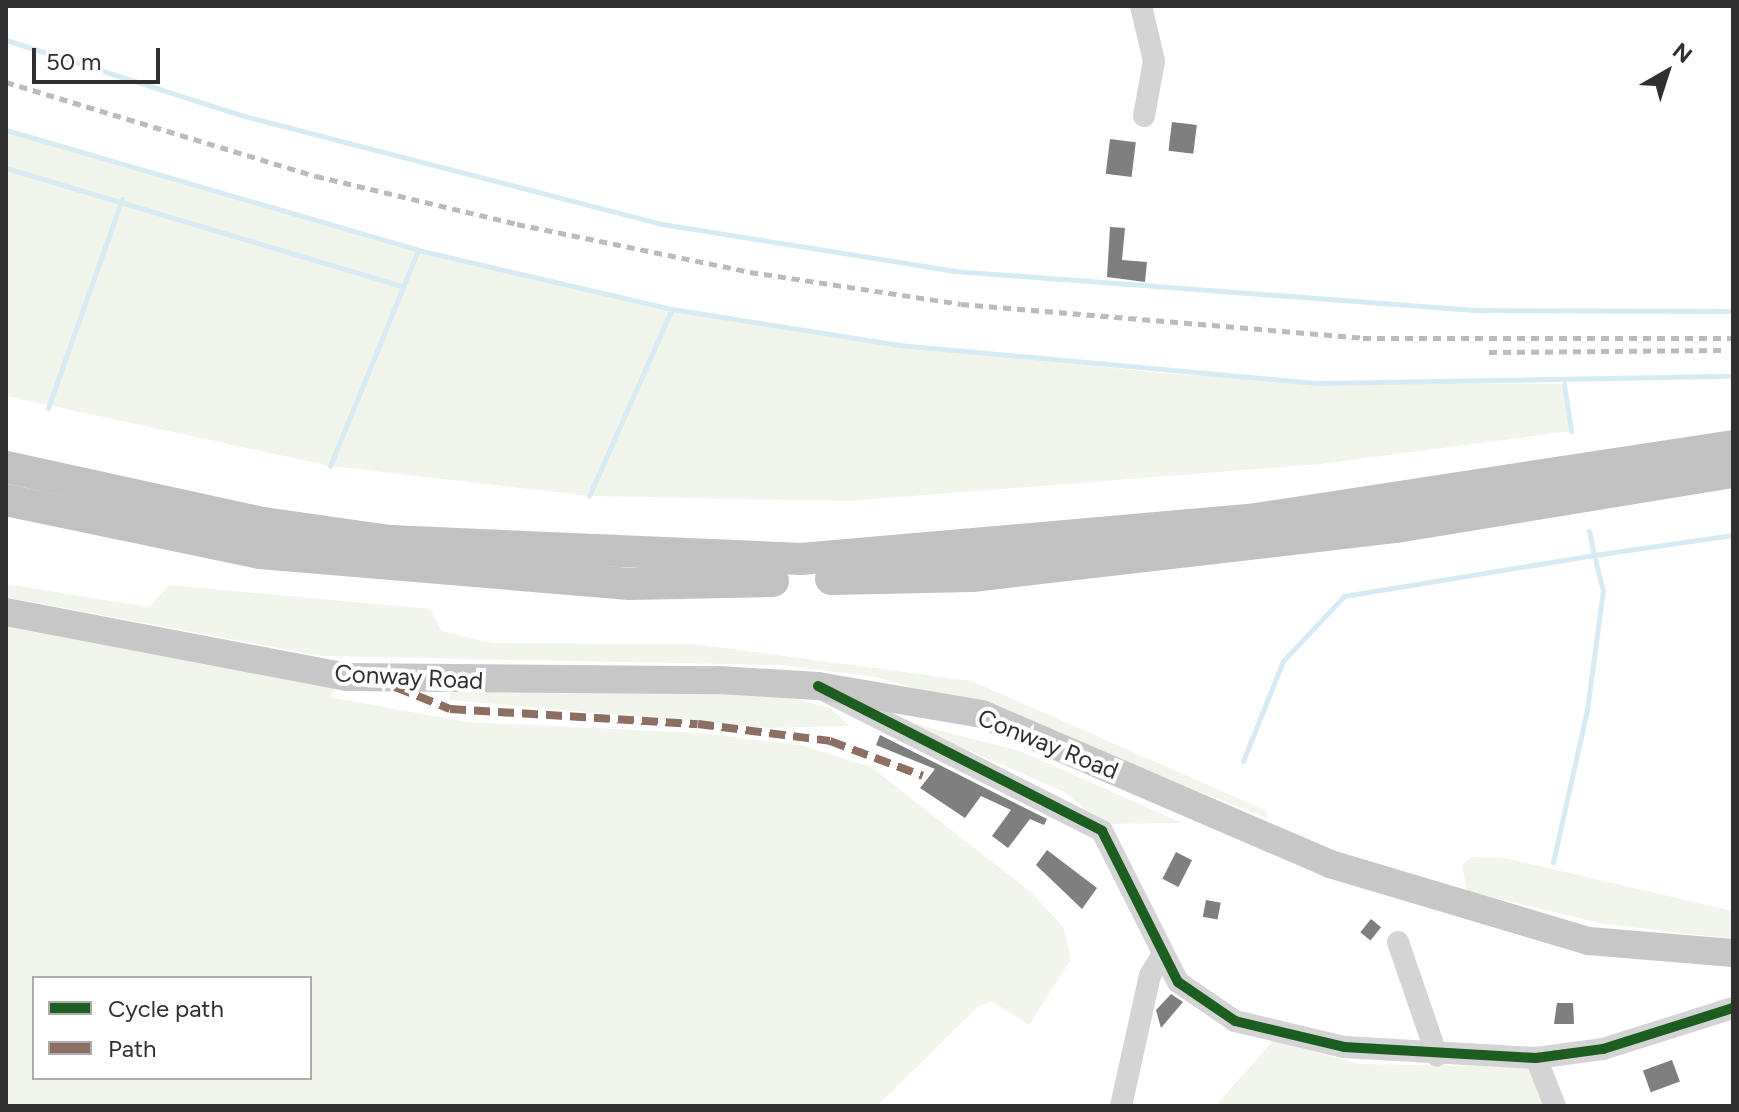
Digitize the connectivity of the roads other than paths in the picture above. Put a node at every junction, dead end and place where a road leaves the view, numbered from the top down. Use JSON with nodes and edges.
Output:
{"nodes":[{"id":1,"x":1141,"y":6,"type":"edge"},
{"id":2,"x":1144,"y":116,"type":"dead end"},
{"id":3,"x":1733,"y":446,"type":"edge"},
{"id":4,"x":6,"y":466,"type":"edge"},
{"id":5,"x":1733,"y":472,"type":"edge"},
{"id":6,"x":6,"y":500,"type":"edge"},
{"id":7,"x":6,"y":612,"type":"edge"},
{"id":8,"x":818,"y":686,"type":"junction"},
{"id":9,"x":1398,"y":942,"type":"dead end"},
{"id":10,"x":1733,"y":953,"type":"edge"},
{"id":11,"x":1162,"y":956,"type":"junction"},
{"id":12,"x":1733,"y":1008,"type":"edge"},
{"id":13,"x":1437,"y":1056,"type":"junction"},
{"id":14,"x":1536,"y":1058,"type":"junction"},
{"id":15,"x":1121,"y":1106,"type":"edge"},
{"id":16,"x":1555,"y":1106,"type":"edge"}],
"edges":[{"from":1,"to":2,"type":"street"},
{"from":3,"to":4,"type":"highway"},
{"from":5,"to":6,"type":"highway"},
{"from":7,"to":8,"type":"main road","name":"Conway Road"},
{"from":8,"to":10,"type":"main road","name":"Conway Road"},
{"from":8,"to":11,"type":"street"},
{"from":9,"to":13,"type":"street"},
{"from":11,"to":13,"type":"street"},
{"from":11,"to":15,"type":"street"},
{"from":12,"to":14,"type":"street"},
{"from":13,"to":14,"type":"street"},
{"from":14,"to":16,"type":"street"}]}
